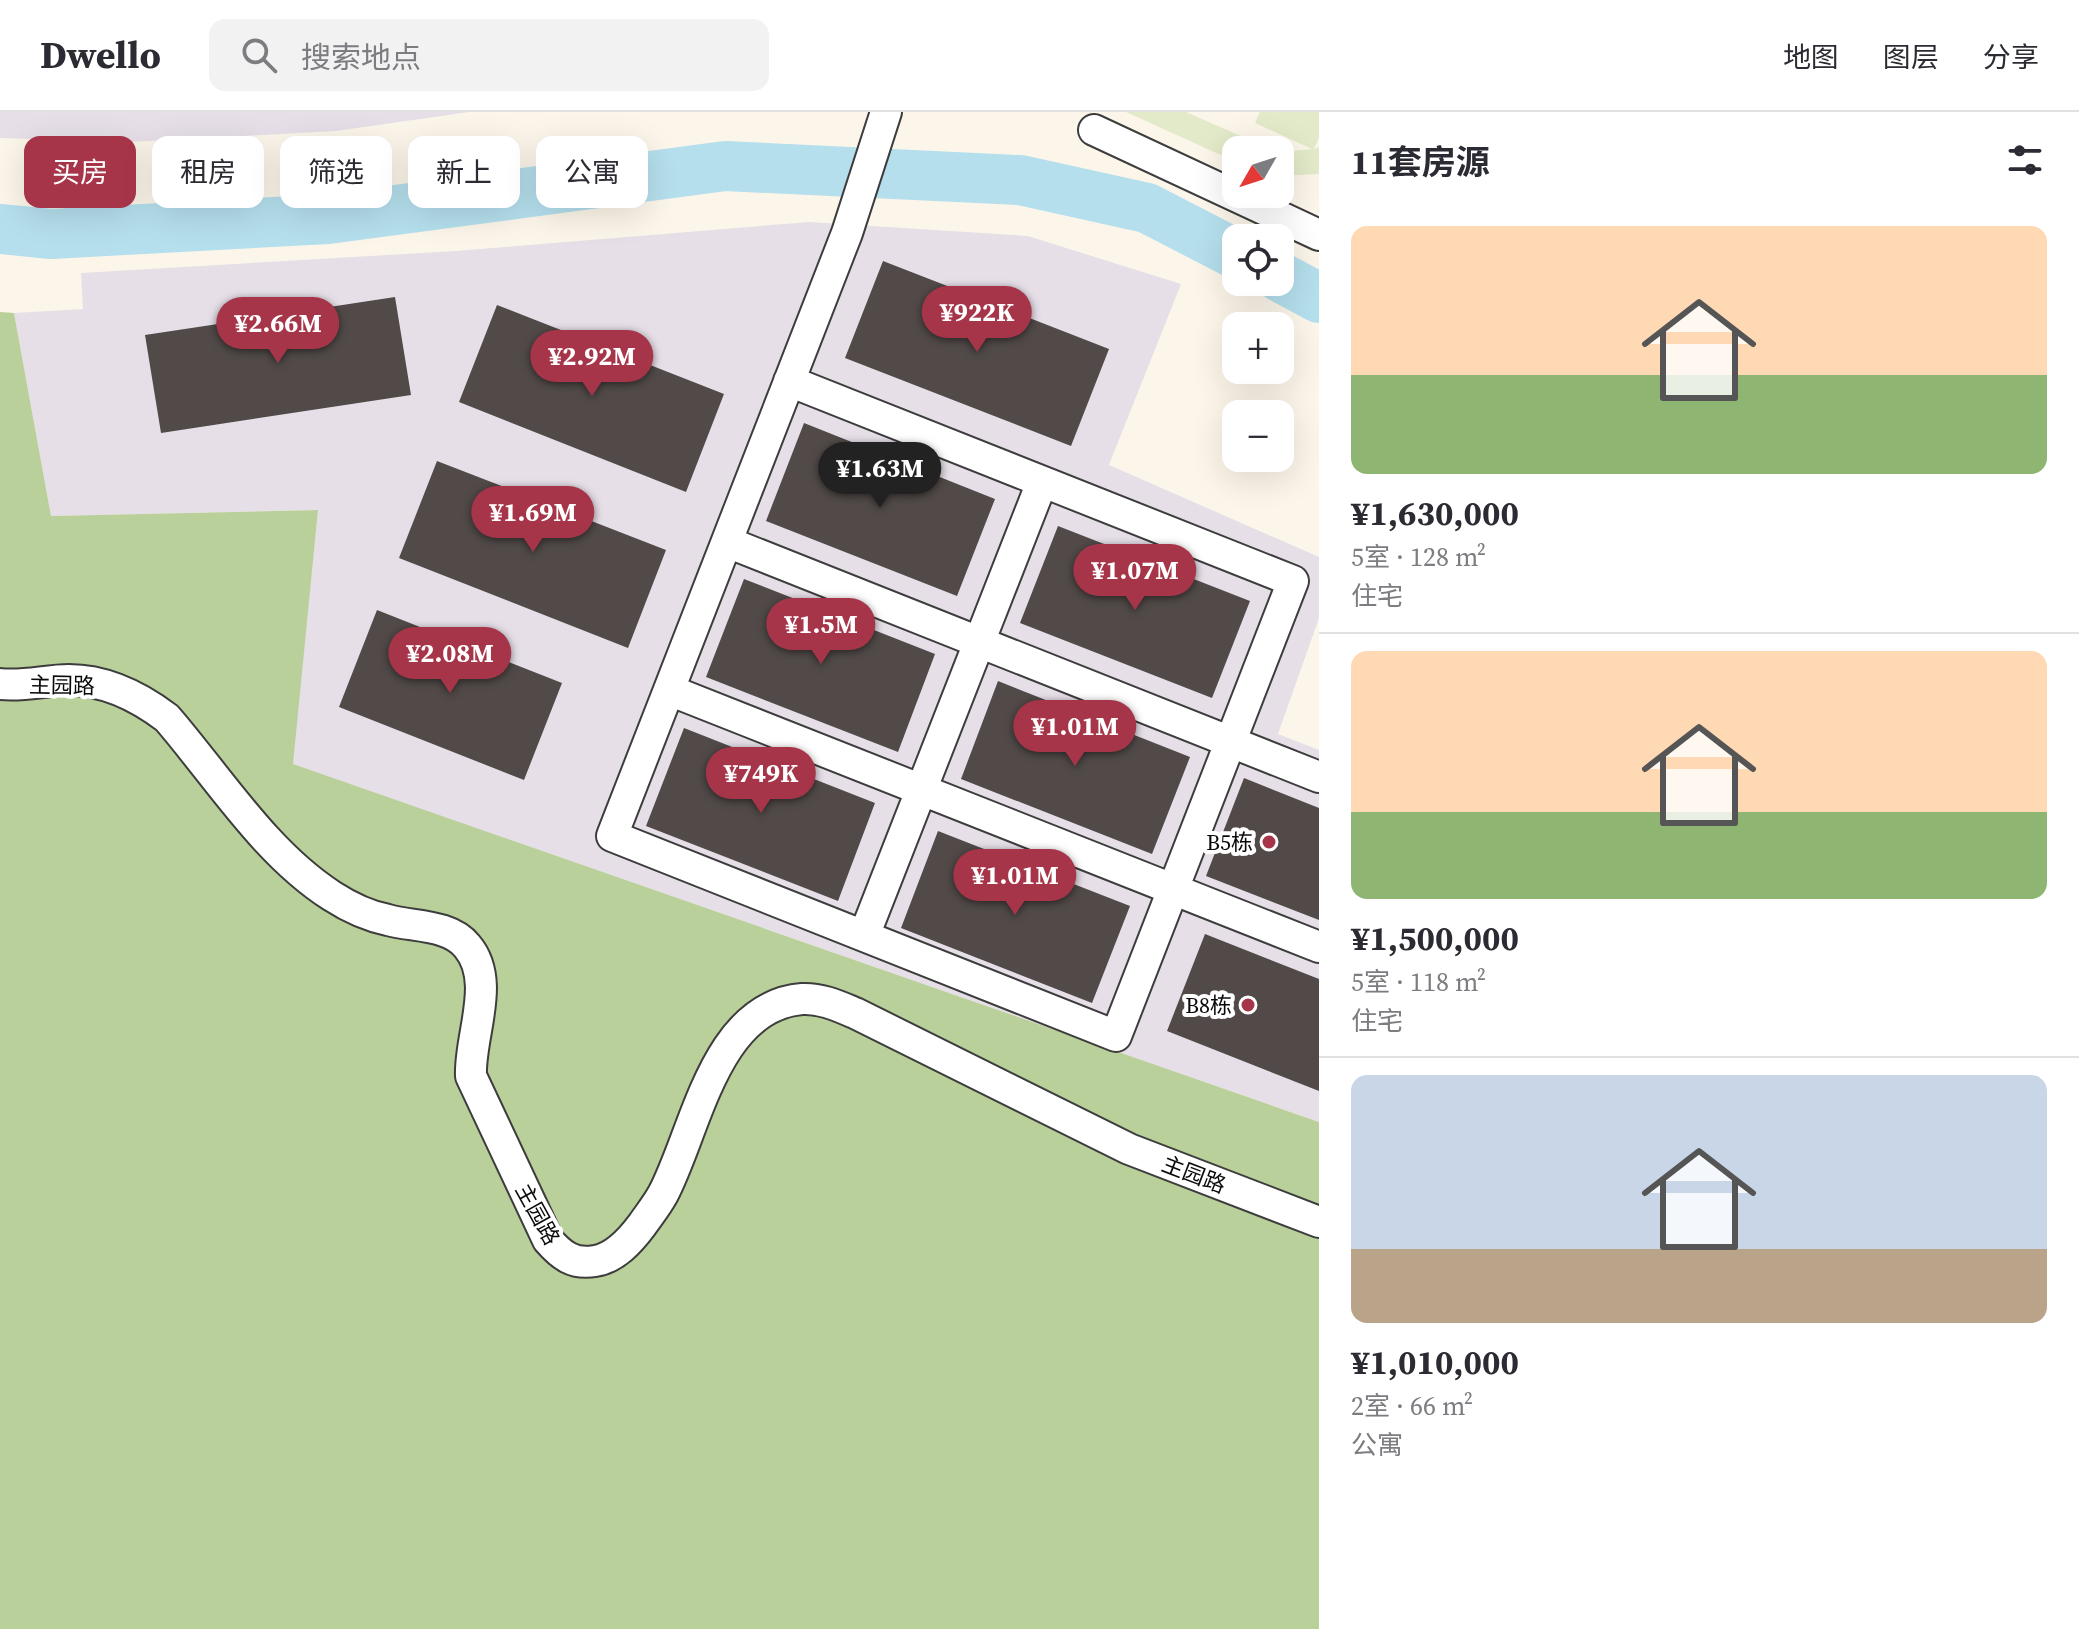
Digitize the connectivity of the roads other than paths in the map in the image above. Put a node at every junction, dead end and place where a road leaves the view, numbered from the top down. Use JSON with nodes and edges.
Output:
{"nodes":[{"id":1,"x":885,"y":116,"type":"edge"},
{"id":2,"x":1094,"y":130,"type":"dead end"},
{"id":3,"x":1319,"y":235,"type":"edge"},
{"id":4,"x":789,"y":381,"type":"junction"},
{"id":5,"x":1042,"y":482,"type":"junction"},
{"id":6,"x":727,"y":542,"type":"junction"},
{"id":7,"x":979,"y":642,"type":"junction"},
{"id":8,"x":0,"y":684,"type":"edge"},
{"id":9,"x":669,"y":690,"type":"junction"},
{"id":10,"x":1231,"y":742,"type":"junction"},
{"id":11,"x":1319,"y":777,"type":"edge"},
{"id":12,"x":921,"y":790,"type":"junction"},
{"id":13,"x":1173,"y":890,"type":"junction"},
{"id":14,"x":864,"y":936,"type":"junction"},
{"id":15,"x":1319,"y":947,"type":"edge"},
{"id":16,"x":1319,"y":1222,"type":"edge"}],
"edges":[{"from":1,"to":4,"type":"street"},
{"from":2,"to":3,"type":"street"},
{"from":4,"to":5,"type":"street"},
{"from":4,"to":6,"type":"street"},
{"from":5,"to":7,"type":"street"},
{"from":5,"to":10,"type":"street"},
{"from":6,"to":7,"type":"street"},
{"from":6,"to":9,"type":"street"},
{"from":7,"to":10,"type":"street"},
{"from":7,"to":12,"type":"street"},
{"from":8,"to":16,"type":"street","name":"主园路"},
{"from":9,"to":12,"type":"street"},
{"from":9,"to":14,"type":"street"},
{"from":10,"to":11,"type":"street"},
{"from":10,"to":13,"type":"street"},
{"from":12,"to":13,"type":"street"},
{"from":12,"to":14,"type":"street"},
{"from":13,"to":14,"type":"street"},
{"from":13,"to":15,"type":"street"}]}
